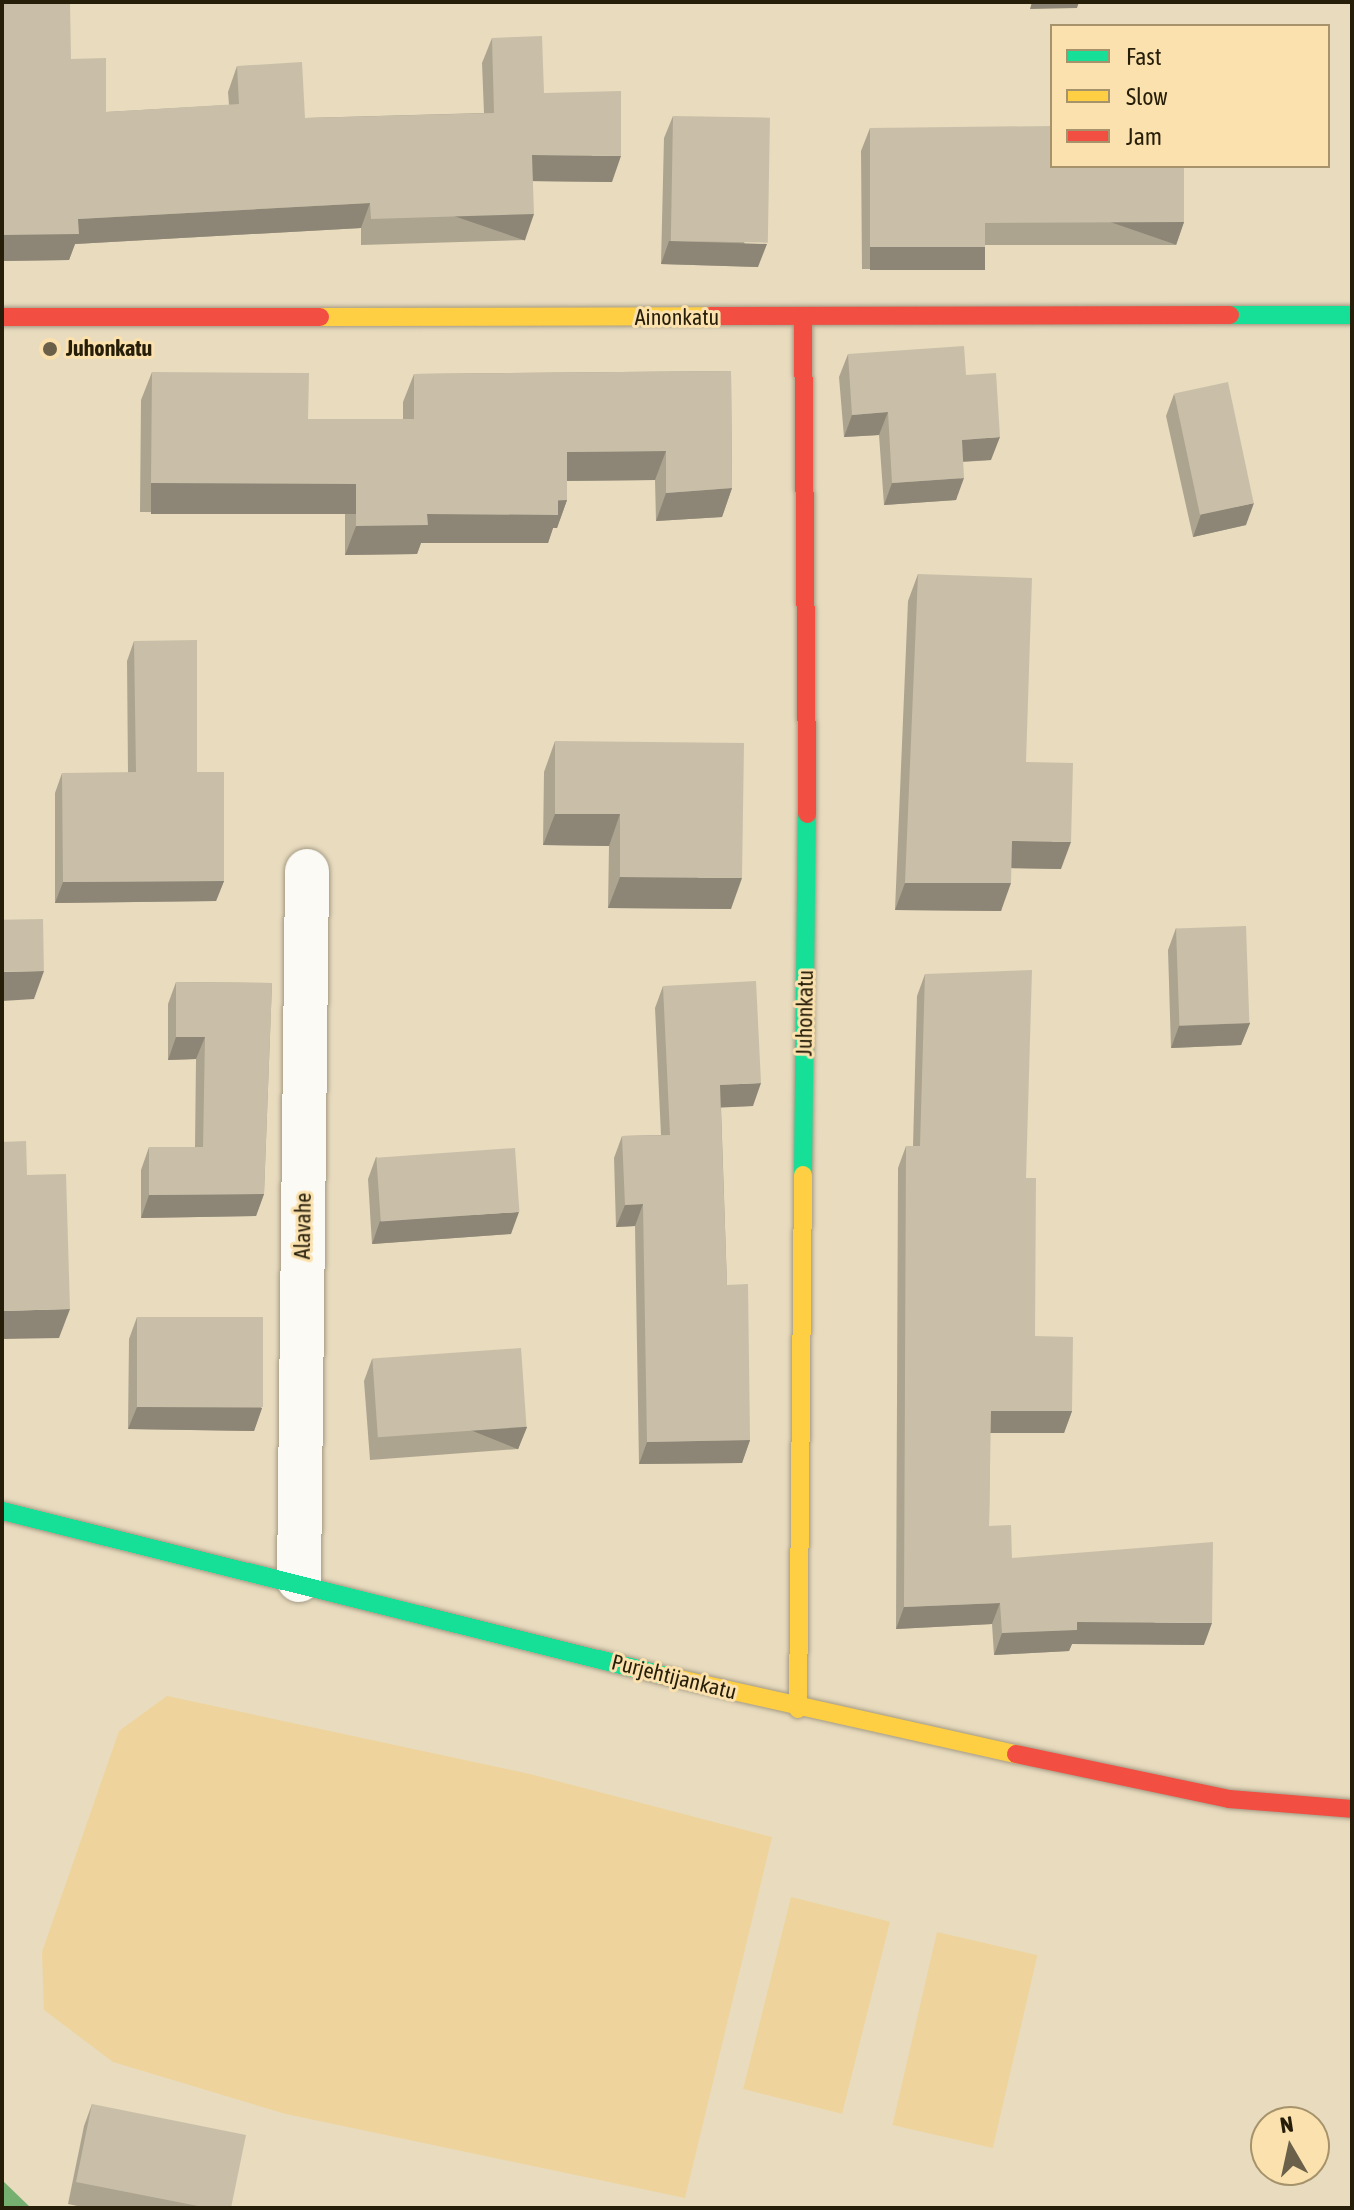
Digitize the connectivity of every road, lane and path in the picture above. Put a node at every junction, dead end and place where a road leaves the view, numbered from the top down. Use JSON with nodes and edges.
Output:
{"nodes":[{"id":1,"x":1352,"y":315,"type":"edge"},
{"id":2,"x":2,"y":317,"type":"edge"},
{"id":3,"x":803,"y":318,"type":"junction"},
{"id":4,"x":307,"y":871,"type":"dead end"},
{"id":5,"x":2,"y":1511,"type":"edge"},
{"id":6,"x":299,"y":1580,"type":"junction"},
{"id":7,"x":798,"y":1709,"type":"junction"},
{"id":8,"x":1352,"y":1809,"type":"edge"}],
"edges":[{"from":1,"to":3,"type":"street","name":"Ainonkatu"},
{"from":2,"to":3,"type":"street","name":"Ainonkatu"},
{"from":3,"to":7,"type":"street","name":"Juhonkatu"},
{"from":4,"to":6,"type":"street","name":"Alavahe"},
{"from":5,"to":6,"type":"street","name":"Purjehtijankatu"},
{"from":6,"to":7,"type":"street","name":"Purjehtijankatu"},
{"from":7,"to":8,"type":"street","name":"Purjehtijankatu"}]}
